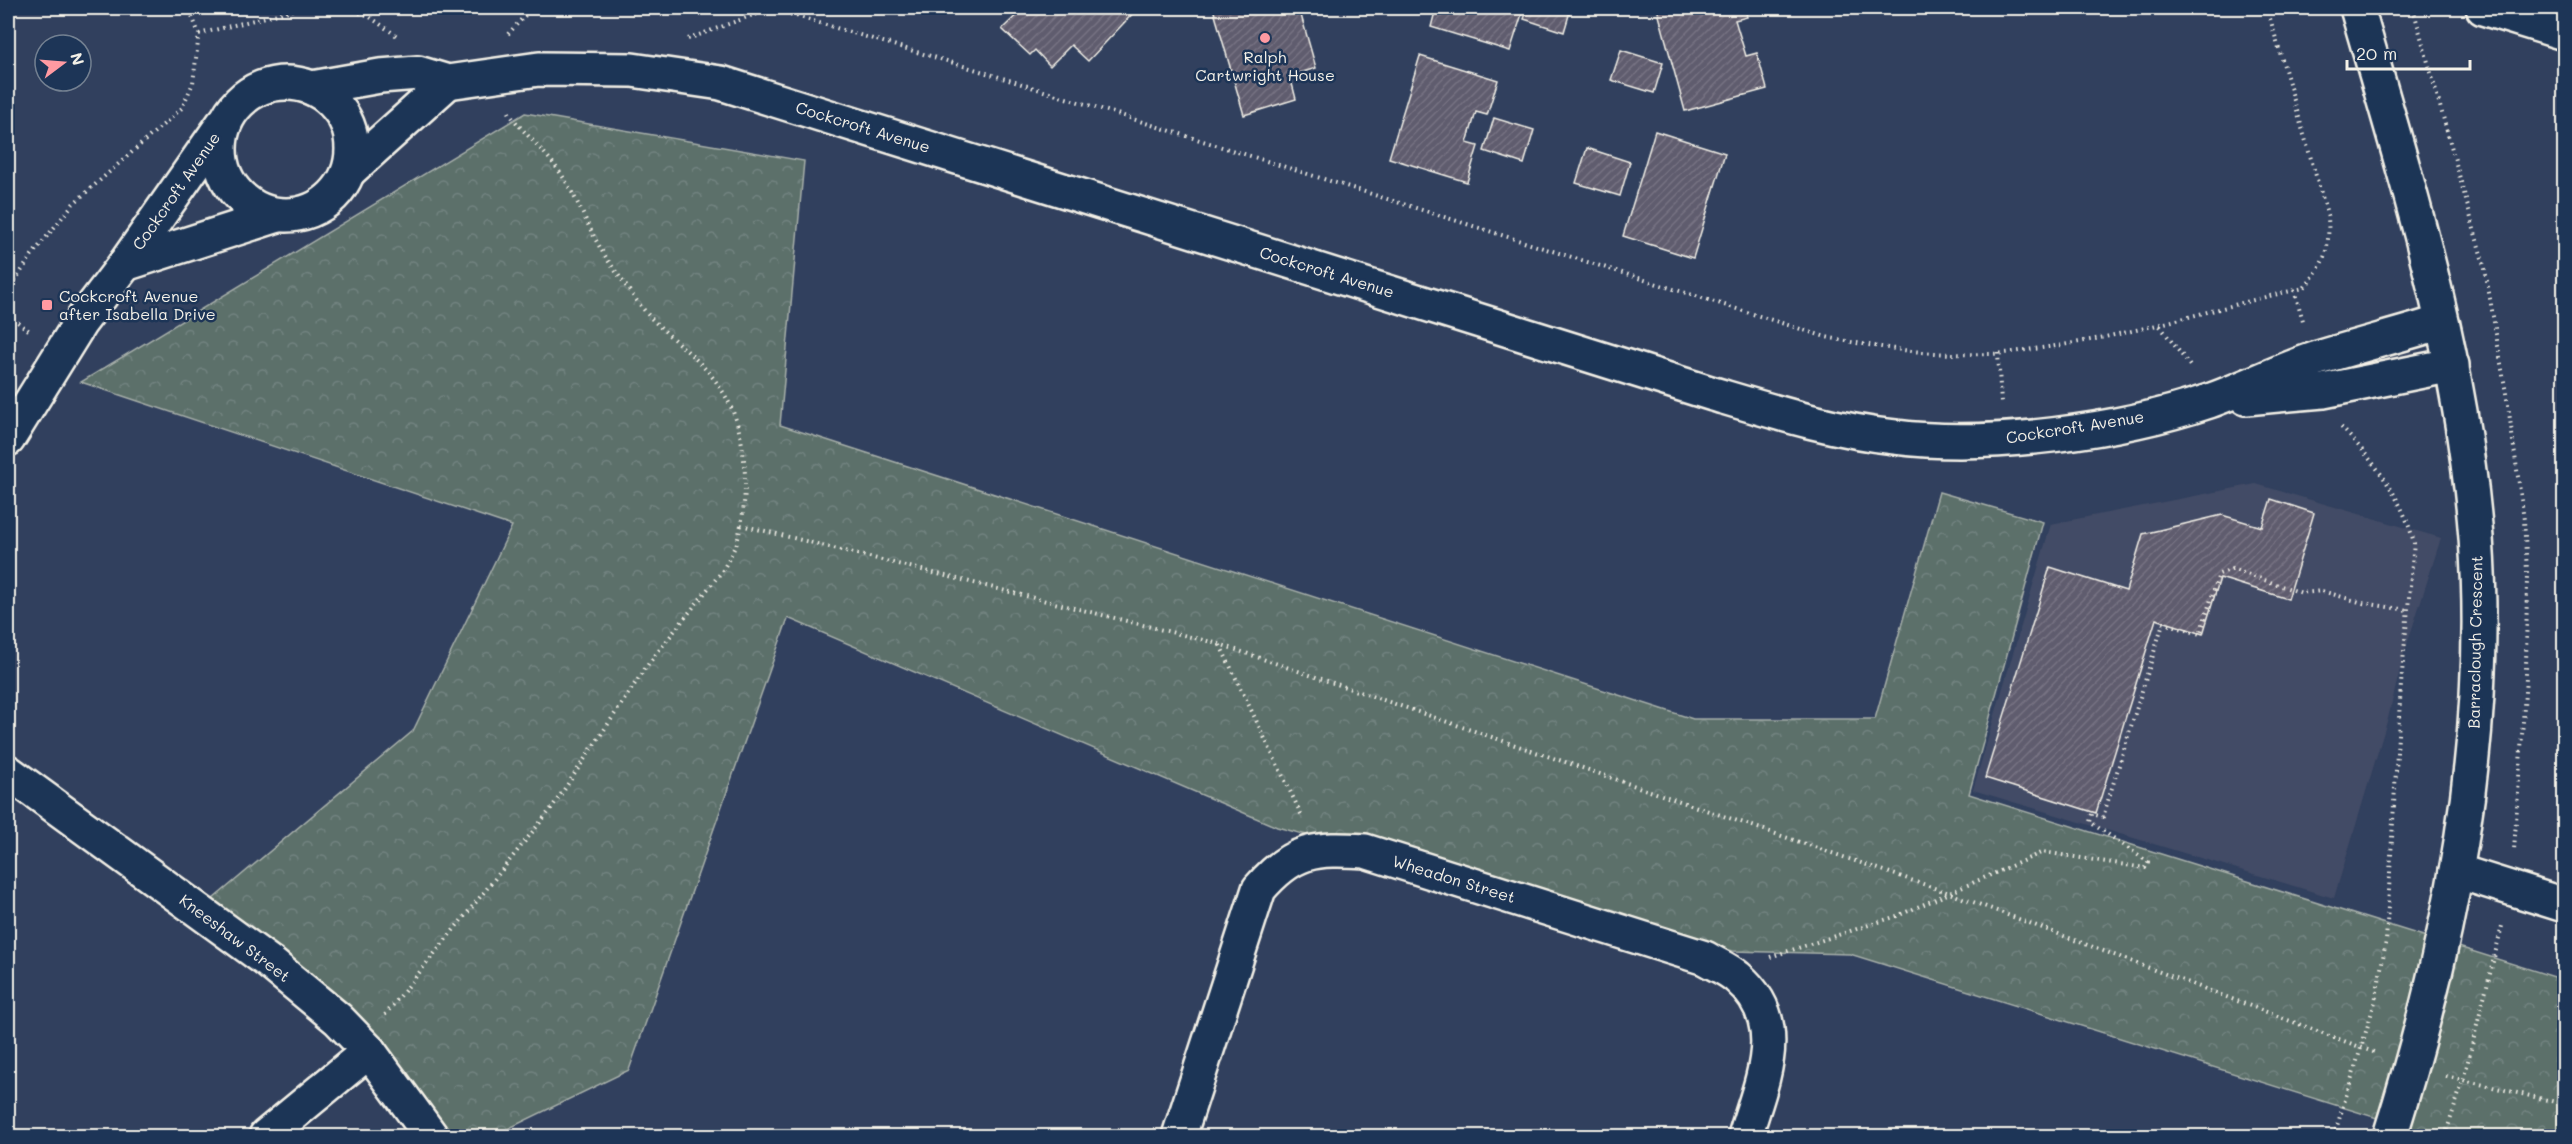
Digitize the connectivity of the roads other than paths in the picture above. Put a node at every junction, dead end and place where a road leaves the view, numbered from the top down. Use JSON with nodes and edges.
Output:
{"nodes":[{"id":1,"x":2357,"y":8,"type":"edge"},
{"id":2,"x":2483,"y":8,"type":"edge"},
{"id":3,"x":2565,"y":33,"type":"edge"},
{"id":4,"x":448,"y":82,"type":"junction"},
{"id":5,"x":312,"y":88,"type":"junction"},
{"id":6,"x":227,"y":118,"type":"junction"},
{"id":7,"x":350,"y":170,"type":"junction"},
{"id":8,"x":278,"y":215,"type":"junction"},
{"id":9,"x":126,"y":264,"type":"junction"},
{"id":10,"x":2442,"y":322,"type":"junction"},
{"id":11,"x":2452,"y":365,"type":"junction"},
{"id":12,"x":2208,"y":401,"type":"junction"},
{"id":13,"x":8,"y":440,"type":"edge"},
{"id":14,"x":8,"y":772,"type":"edge"},
{"id":15,"x":2456,"y":871,"type":"junction"},
{"id":16,"x":2565,"y":905,"type":"edge"},
{"id":17,"x":366,"y":1048,"type":"junction"},
{"id":18,"x":266,"y":1137,"type":"edge"},
{"id":19,"x":431,"y":1137,"type":"edge"},
{"id":20,"x":1179,"y":1137,"type":"edge"},
{"id":21,"x":1745,"y":1137,"type":"edge"},
{"id":22,"x":2390,"y":1137,"type":"edge"}],
"edges":[{"from":1,"to":10,"type":"street","name":"Barraclough Crescent"},
{"from":2,"to":3,"type":"street"},
{"from":4,"to":5,"type":"street","name":"Cockcroft Avenue"},
{"from":4,"to":7,"type":"street"},
{"from":4,"to":12,"type":"street","name":"Cockcroft Avenue"},
{"from":5,"to":6,"type":"street"},
{"from":5,"to":7,"type":"street"},
{"from":6,"to":8,"type":"street"},
{"from":6,"to":9,"type":"street","name":"Cockcroft Avenue"},
{"from":7,"to":8,"type":"street"},
{"from":8,"to":9,"type":"street","name":"Cockcroft Avenue"},
{"from":9,"to":13,"type":"street","name":"Cockcroft Avenue"},
{"from":10,"to":11,"type":"street","name":"Barraclough Crescent"},
{"from":10,"to":12,"type":"street","name":"Cockcroft Avenue"},
{"from":11,"to":12,"type":"street","name":"Cockcroft Avenue"},
{"from":11,"to":15,"type":"street","name":"Barraclough Crescent"},
{"from":14,"to":17,"type":"street","name":"Kneeshaw Street"},
{"from":15,"to":16,"type":"street"},
{"from":15,"to":22,"type":"street","name":"Barraclough Crescent"},
{"from":17,"to":18,"type":"street"},
{"from":17,"to":19,"type":"street","name":"Kneeshaw Street"},
{"from":20,"to":21,"type":"street","name":"Wheadon Street"}]}
